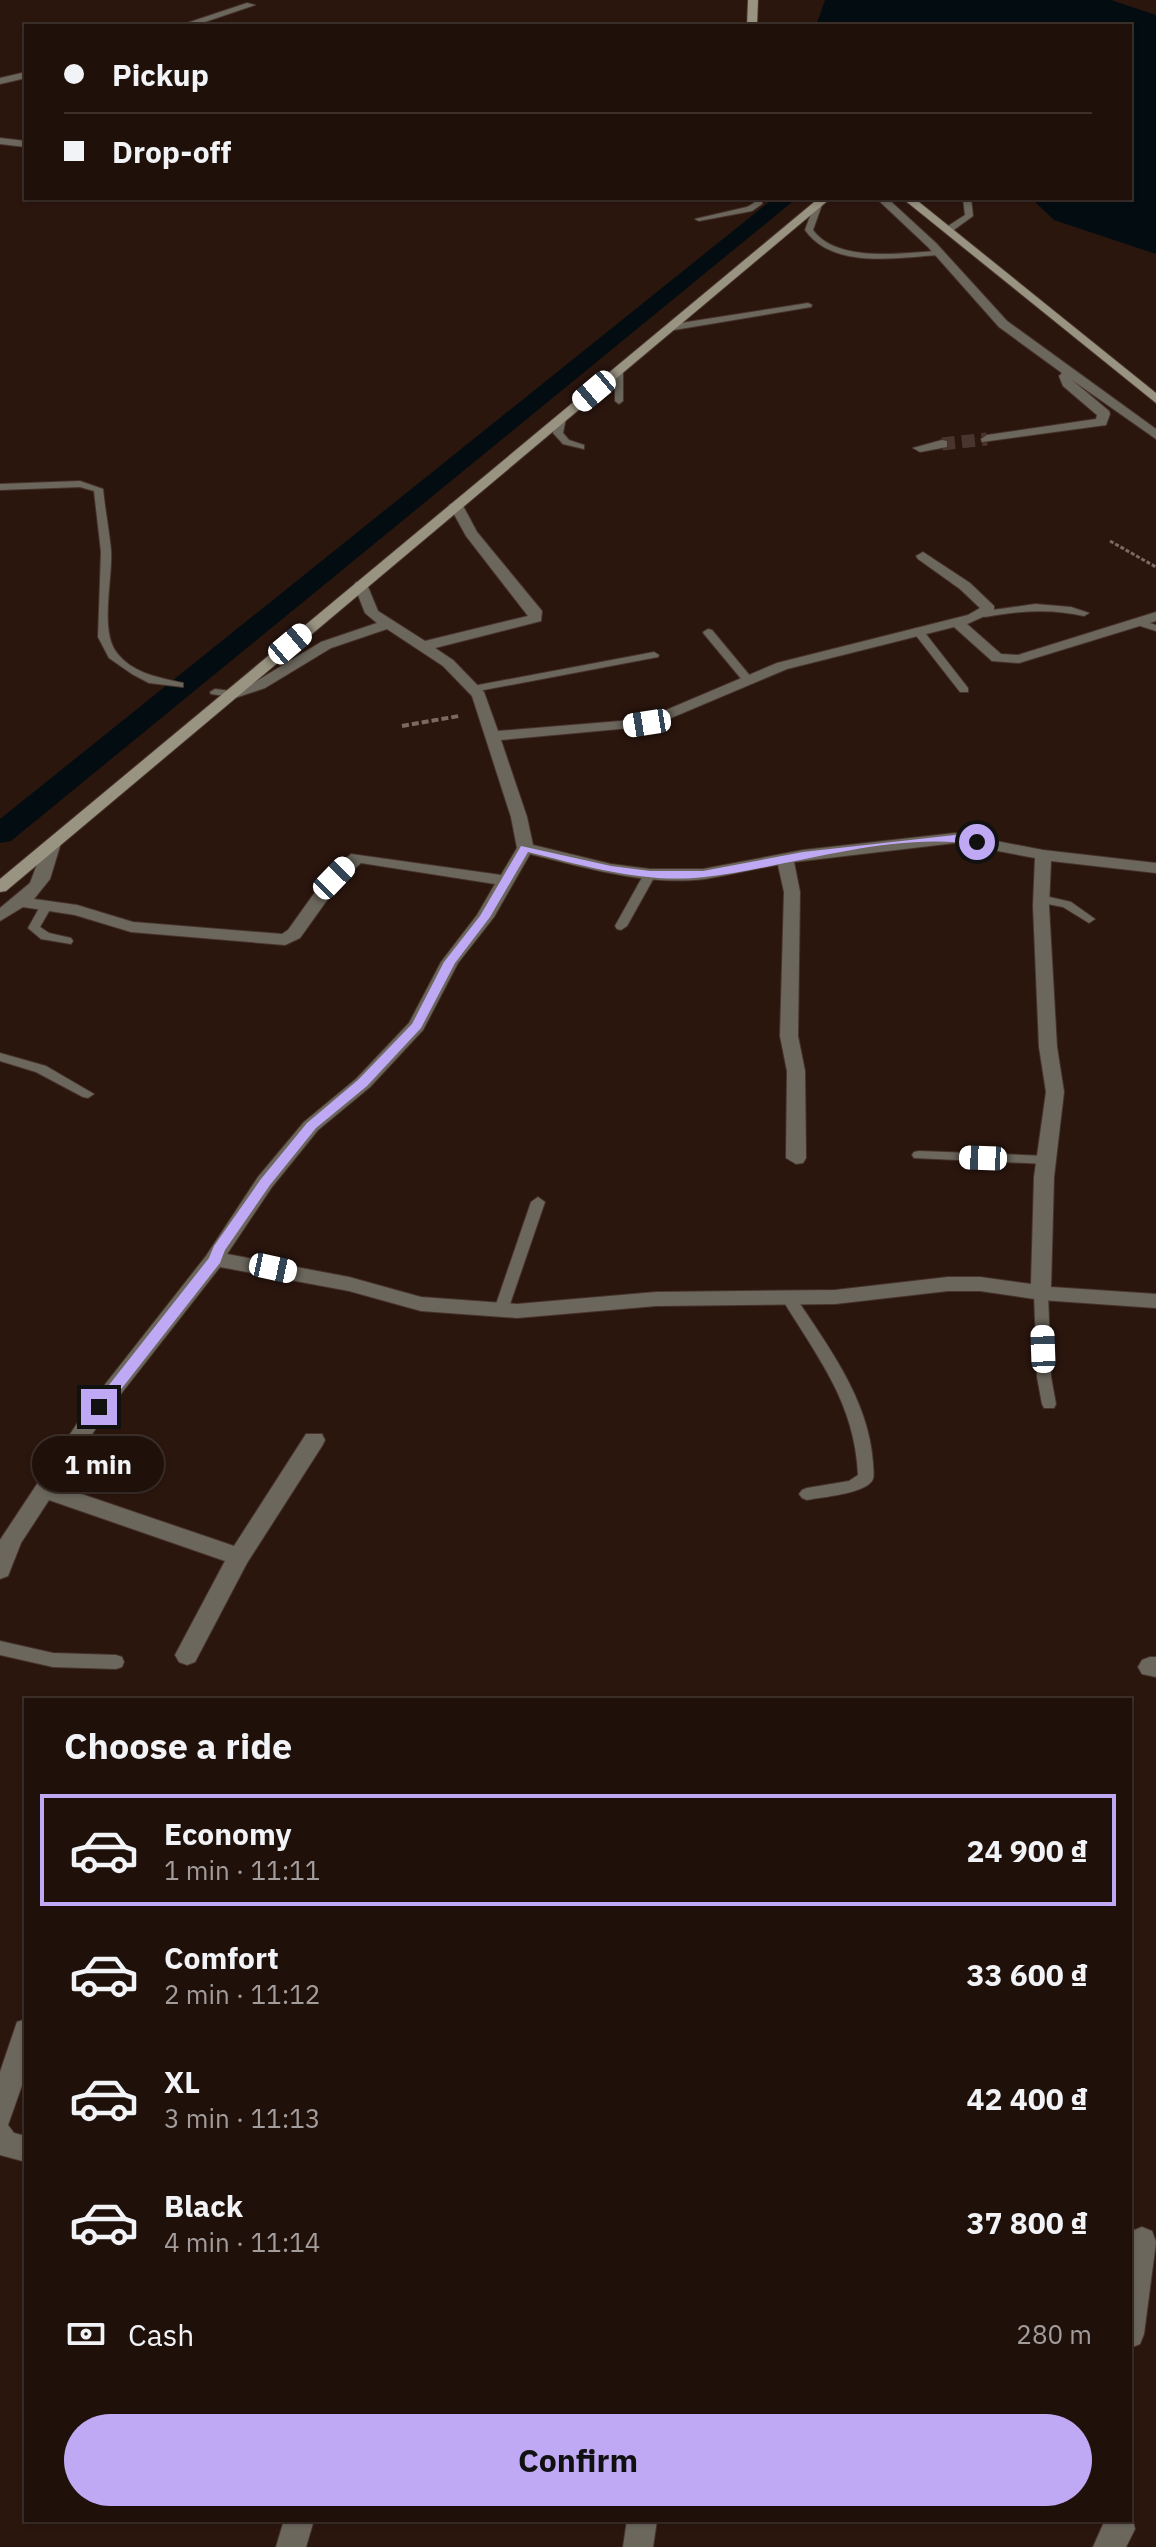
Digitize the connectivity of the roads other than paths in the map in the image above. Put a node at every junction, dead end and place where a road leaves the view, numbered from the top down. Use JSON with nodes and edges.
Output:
{"nodes":[{"id":1,"x":753,"y":0,"type":"edge"},
{"id":2,"x":250,"y":5,"type":"dead end"},
{"id":3,"x":189,"y":24,"type":"edge"},
{"id":4,"x":752,"y":24,"type":"edge"},
{"id":5,"x":24,"y":75,"type":"edge"},
{"id":6,"x":0,"y":81,"type":"edge"},
{"id":7,"x":0,"y":141,"type":"edge"},
{"id":8,"x":24,"y":144,"type":"edge"},
{"id":9,"x":759,"y":200,"type":"edge"},
{"id":10,"x":823,"y":200,"type":"edge"},
{"id":11,"x":883,"y":200,"type":"edge"},
{"id":12,"x":910,"y":200,"type":"edge"},
{"id":13,"x":967,"y":200,"type":"edge"},
{"id":14,"x":699,"y":219,"type":"dead end"},
{"id":15,"x":948,"y":230,"type":"junction"},
{"id":16,"x":938,"y":253,"type":"junction"},
{"id":17,"x":808,"y":305,"type":"dead end"},
{"id":18,"x":668,"y":328,"type":"junction"},
{"id":19,"x":619,"y":370,"type":"junction"},
{"id":20,"x":1071,"y":370,"type":"junction"},
{"id":21,"x":1156,"y":399,"type":"edge"},
{"id":22,"x":619,"y":401,"type":"dead end"},
{"id":23,"x":562,"y":418,"type":"junction"},
{"id":24,"x":1156,"y":435,"type":"edge"},
{"id":25,"x":987,"y":439,"type":"tunnel mouth"},
{"id":26,"x":942,"y":444,"type":"tunnel mouth"},
{"id":27,"x":581,"y":447,"type":"dead end"},
{"id":28,"x":920,"y":448,"type":"dead end"},
{"id":29,"x":0,"y":487,"type":"edge"},
{"id":30,"x":456,"y":505,"type":"junction"},
{"id":31,"x":923,"y":556,"type":"dead end"},
{"id":32,"x":361,"y":585,"type":"junction"},
{"id":33,"x":1084,"y":613,"type":"dead end"},
{"id":34,"x":985,"y":614,"type":"junction"},
{"id":35,"x":957,"y":622,"type":"junction"},
{"id":36,"x":1151,"y":622,"type":"edge"},
{"id":37,"x":388,"y":624,"type":"junction"},
{"id":38,"x":918,"y":631,"type":"junction"},
{"id":39,"x":708,"y":632,"type":"dead end"},
{"id":40,"x":424,"y":646,"type":"junction"},
{"id":41,"x":654,"y":655,"type":"dead end"},
{"id":42,"x":747,"y":679,"type":"junction"},
{"id":43,"x":179,"y":685,"type":"dead end"},
{"id":44,"x":473,"y":689,"type":"junction"},
{"id":45,"x":964,"y":690,"type":"dead end"},
{"id":46,"x":215,"y":692,"type":"dead end"},
{"id":47,"x":232,"y":694,"type":"junction"},
{"id":48,"x":491,"y":736,"type":"junction"},
{"id":49,"x":53,"y":843,"type":"junction"},
{"id":50,"x":525,"y":848,"type":"junction"},
{"id":51,"x":1043,"y":855,"type":"junction"},
{"id":52,"x":785,"y":859,"type":"junction"},
{"id":53,"x":1156,"y":868,"type":"edge"},
{"id":54,"x":650,"y":874,"type":"junction"},
{"id":55,"x":505,"y":881,"type":"junction"},
{"id":56,"x":0,"y":887,"type":"edge"},
{"id":57,"x":1041,"y":899,"type":"junction"},
{"id":58,"x":20,"y":902,"type":"junction"},
{"id":59,"x":46,"y":906,"type":"junction"},
{"id":60,"x":0,"y":916,"type":"edge"},
{"id":61,"x":1089,"y":919,"type":"dead end"},
{"id":62,"x":621,"y":926,"type":"dead end"},
{"id":63,"x":67,"y":941,"type":"dead end"},
{"id":64,"x":0,"y":1057,"type":"edge"},
{"id":65,"x":88,"y":1094,"type":"dead end"},
{"id":66,"x":919,"y":1155,"type":"dead end"},
{"id":67,"x":796,"y":1158,"type":"dead end"},
{"id":68,"x":1047,"y":1160,"type":"junction"},
{"id":69,"x":538,"y":1202,"type":"dead end"},
{"id":70,"x":215,"y":1259,"type":"junction"},
{"id":71,"x":1041,"y":1293,"type":"junction"},
{"id":72,"x":789,"y":1299,"type":"junction"},
{"id":73,"x":1156,"y":1301,"type":"edge"},
{"id":74,"x":501,"y":1310,"type":"junction"},
{"id":75,"x":1049,"y":1404,"type":"dead end"},
{"id":76,"x":314,"y":1440,"type":"dead end"},
{"id":77,"x":44,"y":1490,"type":"junction"},
{"id":78,"x":807,"y":1494,"type":"dead end"},
{"id":79,"x":239,"y":1557,"type":"junction"},
{"id":80,"x":0,"y":1570,"type":"edge"},
{"id":81,"x":0,"y":1648,"type":"edge"},
{"id":82,"x":187,"y":1655,"type":"dead end"},
{"id":83,"x":116,"y":1662,"type":"dead end"},
{"id":84,"x":24,"y":2037,"type":"edge"},
{"id":85,"x":0,"y":2115,"type":"edge"},
{"id":86,"x":0,"y":2135,"type":"edge"},
{"id":87,"x":24,"y":2148,"type":"edge"},
{"id":88,"x":1143,"y":2239,"type":"edge"},
{"id":89,"x":1132,"y":2319,"type":"edge"},
{"id":90,"x":298,"y":2522,"type":"edge"},
{"id":91,"x":642,"y":2522,"type":"edge"},
{"id":92,"x":1120,"y":2522,"type":"edge"},
{"id":93,"x":291,"y":2547,"type":"edge"},
{"id":94,"x":638,"y":2547,"type":"edge"},
{"id":95,"x":1108,"y":2547,"type":"edge"}],
"edges":[{"from":1,"to":4,"type":"street"},
{"from":2,"to":3,"type":"street"},
{"from":5,"to":6,"type":"street"},
{"from":7,"to":8,"type":"street"},
{"from":9,"to":14,"type":"lane"},
{"from":10,"to":16,"type":"lane"},
{"from":10,"to":18,"type":"street"},
{"from":11,"to":16,"type":"street"},
{"from":12,"to":15,"type":"street"},
{"from":13,"to":15,"type":"lane"},
{"from":15,"to":21,"type":"street"},
{"from":16,"to":20,"type":"street"},
{"from":17,"to":18,"type":"lane"},
{"from":18,"to":19,"type":"street"},
{"from":19,"to":22,"type":"lane"},
{"from":19,"to":23,"type":"street"},
{"from":20,"to":24,"type":"street"},
{"from":20,"to":25,"type":"street"},
{"from":23,"to":27,"type":"lane"},
{"from":23,"to":30,"type":"street"},
{"from":26,"to":28,"type":"street"},
{"from":29,"to":43,"type":"lane"},
{"from":30,"to":32,"type":"street"},
{"from":30,"to":40,"type":"street"},
{"from":31,"to":34,"type":"street"},
{"from":32,"to":37,"type":"street"},
{"from":32,"to":47,"type":"street"},
{"from":33,"to":34,"type":"lane"},
{"from":34,"to":35,"type":"street"},
{"from":35,"to":36,"type":"street"},
{"from":35,"to":38,"type":"street"},
{"from":37,"to":40,"type":"street"},
{"from":37,"to":47,"type":"street"},
{"from":38,"to":42,"type":"street"},
{"from":38,"to":45,"type":"lane"},
{"from":39,"to":42,"type":"lane"},
{"from":40,"to":44,"type":"street"},
{"from":41,"to":44,"type":"lane"},
{"from":42,"to":48,"type":"street"},
{"from":44,"to":48,"type":"street"},
{"from":46,"to":47,"type":"lane"},
{"from":47,"to":49,"type":"street"},
{"from":48,"to":50,"type":"street"},
{"from":49,"to":56,"type":"street"},
{"from":49,"to":58,"type":"street"},
{"from":50,"to":54,"type":"street"},
{"from":50,"to":55,"type":"street"},
{"from":51,"to":52,"type":"street"},
{"from":51,"to":53,"type":"street"},
{"from":51,"to":57,"type":"street"},
{"from":52,"to":54,"type":"street"},
{"from":52,"to":67,"type":"street"},
{"from":54,"to":62,"type":"lane"},
{"from":55,"to":59,"type":"street"},
{"from":55,"to":70,"type":"street"},
{"from":57,"to":61,"type":"lane"},
{"from":57,"to":68,"type":"street"},
{"from":58,"to":59,"type":"street"},
{"from":58,"to":60,"type":"street"},
{"from":59,"to":63,"type":"lane"},
{"from":64,"to":65,"type":"lane"},
{"from":66,"to":68,"type":"lane"},
{"from":68,"to":71,"type":"street"},
{"from":69,"to":74,"type":"lane"},
{"from":70,"to":74,"type":"street"},
{"from":70,"to":77,"type":"street"},
{"from":71,"to":72,"type":"street"},
{"from":71,"to":73,"type":"street"},
{"from":71,"to":75,"type":"lane"},
{"from":72,"to":74,"type":"street"},
{"from":72,"to":78,"type":"lane"},
{"from":76,"to":79,"type":"street"},
{"from":77,"to":79,"type":"street"},
{"from":77,"to":80,"type":"street"},
{"from":79,"to":82,"type":"street"},
{"from":81,"to":83,"type":"lane"},
{"from":84,"to":85,"type":"street"},
{"from":86,"to":87,"type":"street"},
{"from":88,"to":89,"type":"street"},
{"from":90,"to":93,"type":"street"},
{"from":91,"to":94,"type":"street"},
{"from":92,"to":95,"type":"street"}]}
